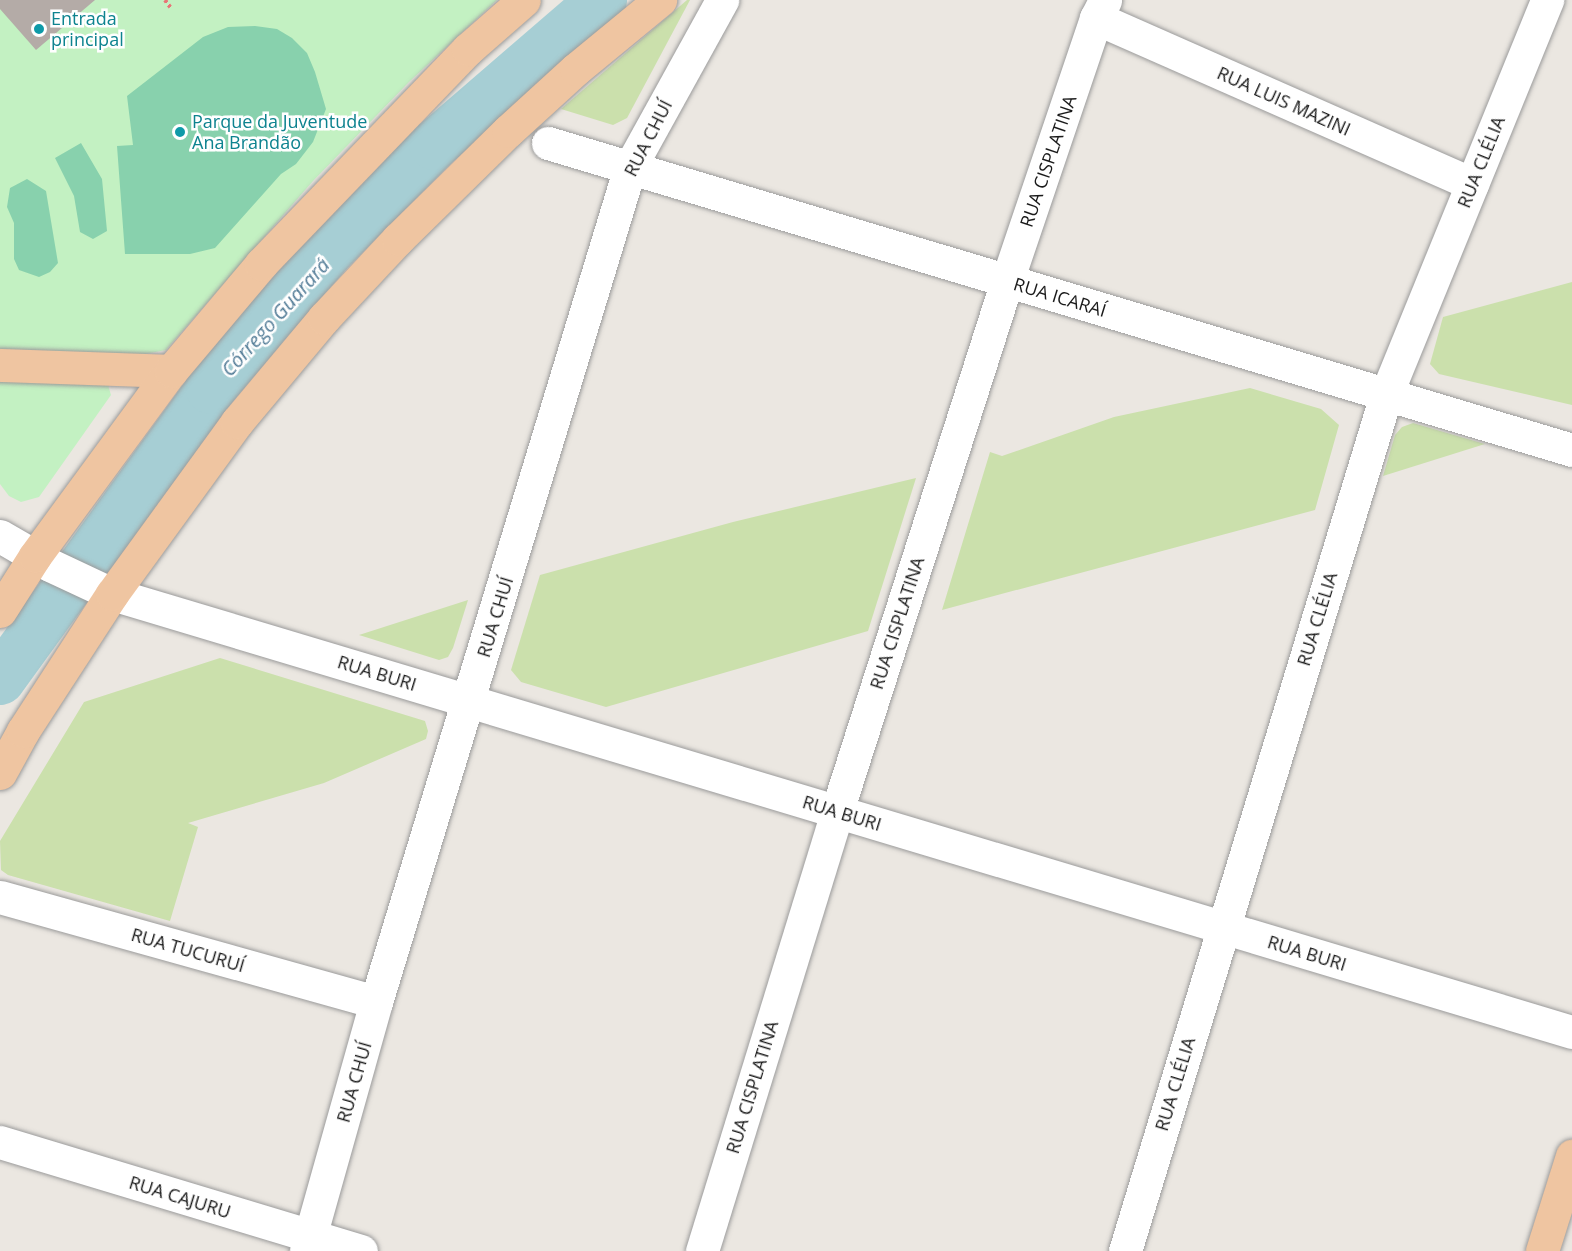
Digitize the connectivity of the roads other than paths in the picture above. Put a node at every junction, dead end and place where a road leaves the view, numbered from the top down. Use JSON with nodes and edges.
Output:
{"nodes":[{"id":1,"x":525,"y":0,"type":"edge"},
{"id":2,"x":660,"y":0,"type":"edge"},
{"id":3,"x":722,"y":0,"type":"edge"},
{"id":4,"x":1547,"y":0,"type":"edge"},
{"id":5,"x":1100,"y":9,"type":"edge"},
{"id":6,"x":548,"y":143,"type":"dead end"},
{"id":7,"x":630,"y":167,"type":"junction"},
{"id":8,"x":1472,"y":184,"type":"junction"},
{"id":9,"x":1007,"y":281,"type":"junction"},
{"id":10,"x":0,"y":364,"type":"edge"},
{"id":11,"x":171,"y":371,"type":"junction"},
{"id":12,"x":1386,"y":395,"type":"junction"},
{"id":13,"x":1572,"y":450,"type":"edge"},
{"id":14,"x":0,"y":536,"type":"edge"},
{"id":15,"x":35,"y":556,"type":"junction"},
{"id":16,"x":89,"y":583,"type":"junction"},
{"id":17,"x":0,"y":611,"type":"edge"},
{"id":18,"x":470,"y":701,"type":"junction"},
{"id":19,"x":0,"y":773,"type":"edge"},
{"id":20,"x":837,"y":811,"type":"junction"},
{"id":21,"x":0,"y":897,"type":"edge"},
{"id":22,"x":1222,"y":927,"type":"junction"},
{"id":23,"x":376,"y":1002,"type":"junction"},
{"id":24,"x":1572,"y":1032,"type":"edge"},
{"id":25,"x":0,"y":1142,"type":"edge"},
{"id":26,"x":1572,"y":1156,"type":"edge"},
{"id":27,"x":309,"y":1244,"type":"edge"},
{"id":28,"x":361,"y":1251,"type":"edge"},
{"id":29,"x":702,"y":1251,"type":"edge"},
{"id":30,"x":1125,"y":1251,"type":"edge"},
{"id":31,"x":1542,"y":1251,"type":"edge"}],
"edges":[{"from":1,"to":11,"type":"main road"},
{"from":2,"to":16,"type":"main road"},
{"from":3,"to":7,"type":"street","name":"RUA CHUÍ"},
{"from":4,"to":8,"type":"street","name":"RUA CLÉLIA"},
{"from":5,"to":8,"type":"street","name":"RUA LUIS MAZINI"},
{"from":5,"to":9,"type":"street","name":"RUA CISPLATINA"},
{"from":6,"to":7,"type":"street","name":"RUA ICARAÍ"},
{"from":7,"to":9,"type":"street","name":"RUA ICARAÍ"},
{"from":7,"to":18,"type":"street","name":"RUA CHUÍ"},
{"from":8,"to":12,"type":"street","name":"RUA CLÉLIA"},
{"from":9,"to":12,"type":"street","name":"RUA ICARAÍ"},
{"from":9,"to":20,"type":"street","name":"RUA CISPLATINA"},
{"from":10,"to":11,"type":"main road"},
{"from":11,"to":15,"type":"main road"},
{"from":12,"to":13,"type":"street","name":"RUA ICARAÍ"},
{"from":12,"to":22,"type":"street","name":"RUA CLÉLIA"},
{"from":14,"to":15,"type":"street","name":"RUA BURI"},
{"from":15,"to":16,"type":"street","name":"RUA BURI"},
{"from":15,"to":17,"type":"main road"},
{"from":16,"to":18,"type":"street","name":"RUA BURI"},
{"from":16,"to":19,"type":"main road"},
{"from":18,"to":20,"type":"street","name":"RUA BURI"},
{"from":18,"to":23,"type":"street","name":"RUA CHUÍ"},
{"from":20,"to":22,"type":"street","name":"RUA BURI"},
{"from":20,"to":29,"type":"street","name":"RUA CISPLATINA"},
{"from":21,"to":23,"type":"street","name":"RUA TUCURUÍ"},
{"from":22,"to":24,"type":"street","name":"RUA BURI"},
{"from":22,"to":30,"type":"street","name":"RUA CLÉLIA"},
{"from":23,"to":27,"type":"street","name":"RUA CHUÍ"},
{"from":25,"to":27,"type":"street","name":"RUA CAJURU"},
{"from":26,"to":31,"type":"main road"},
{"from":27,"to":28,"type":"street","name":"RUA CAJURU"}]}
